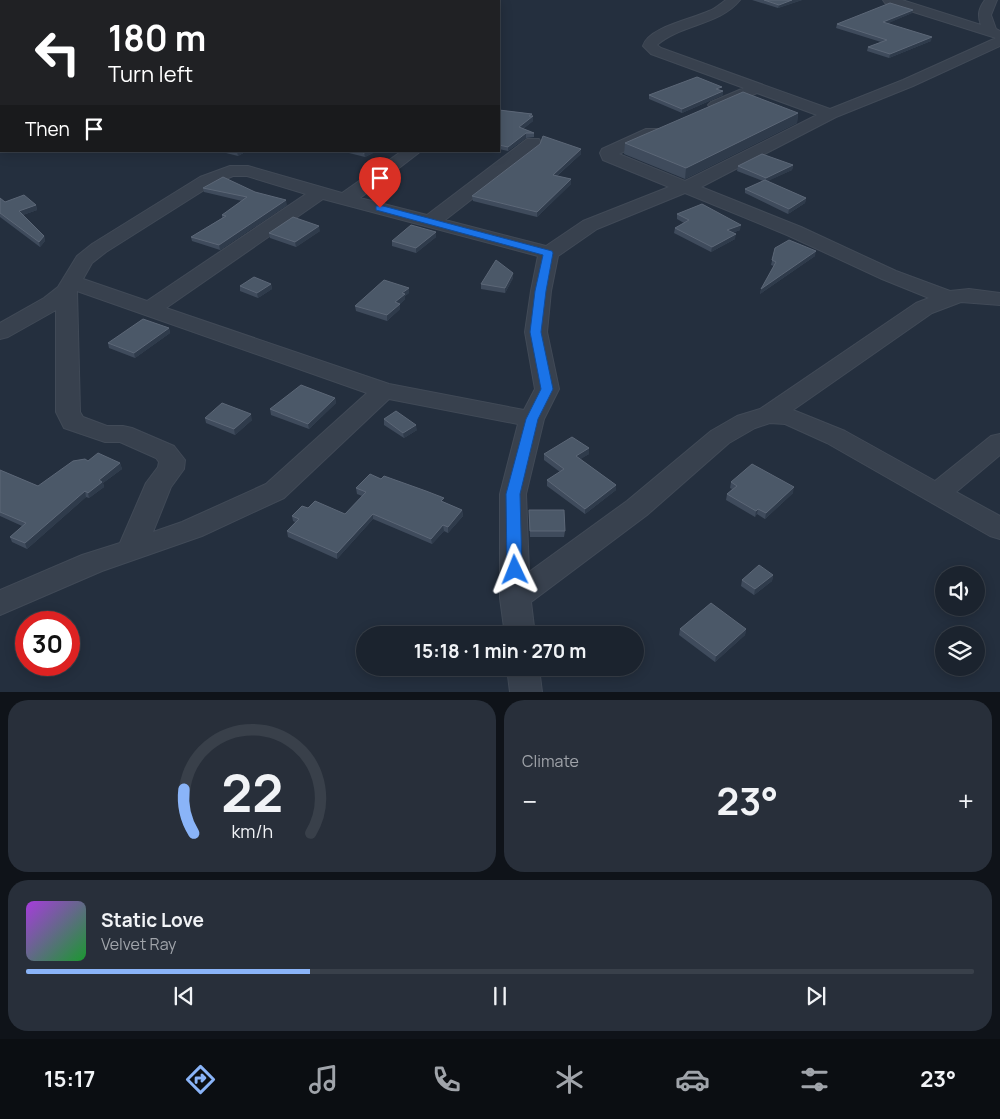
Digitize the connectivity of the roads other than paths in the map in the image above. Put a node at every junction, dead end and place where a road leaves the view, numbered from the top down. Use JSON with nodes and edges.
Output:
{"nodes":[{"id":1,"x":734,"y":0,"type":"edge"},
{"id":2,"x":889,"y":0,"type":"edge"},
{"id":3,"x":991,"y":0,"type":"edge"},
{"id":4,"x":997,"y":36,"type":"edge"},
{"id":5,"x":756,"y":88,"type":"junction"},
{"id":6,"x":705,"y":109,"type":"edge"},
{"id":7,"x":830,"y":114,"type":"junction"},
{"id":8,"x":671,"y":124,"type":"edge"},
{"id":9,"x":533,"y":143,"type":"dead end"},
{"id":10,"x":412,"y":152,"type":"edge"},
{"id":11,"x":683,"y":186,"type":"junction"},
{"id":12,"x":320,"y":193,"type":"junction"},
{"id":13,"x":345,"y":200,"type":"junction"},
{"id":14,"x":432,"y":222,"type":"junction"},
{"id":15,"x":548,"y":253,"type":"junction"},
{"id":16,"x":68,"y":286,"type":"junction"},
{"id":17,"x":946,"y":297,"type":"junction"},
{"id":18,"x":1000,"y":299,"type":"edge"},
{"id":19,"x":150,"y":309,"type":"junction"},
{"id":20,"x":0,"y":332,"type":"edge"},
{"id":21,"x":384,"y":391,"type":"junction"},
{"id":22,"x":769,"y":415,"type":"junction"},
{"id":23,"x":532,"y":419,"type":"junction"},
{"id":24,"x":1000,"y":442,"type":"edge"},
{"id":25,"x":936,"y":494,"type":"junction"},
{"id":26,"x":1000,"y":529,"type":"edge"},
{"id":27,"x":131,"y":550,"type":"junction"},
{"id":28,"x":515,"y":598,"type":"junction"},
{"id":29,"x":0,"y":603,"type":"edge"},
{"id":30,"x":519,"y":626,"type":"edge"},
{"id":31,"x":524,"y":676,"type":"edge"},
{"id":32,"x":526,"y":692,"type":"edge"}],
"edges":[{"from":1,"to":5,"type":"street"},
{"from":2,"to":4,"type":"street"},
{"from":3,"to":4,"type":"street"},
{"from":4,"to":7,"type":"street"},
{"from":5,"to":6,"type":"street"},
{"from":5,"to":7,"type":"street"},
{"from":7,"to":11,"type":"street"},
{"from":8,"to":11,"type":"street"},
{"from":9,"to":14,"type":"street"},
{"from":10,"to":13,"type":"street"},
{"from":11,"to":15,"type":"street"},
{"from":11,"to":17,"type":"street"},
{"from":12,"to":13,"type":"street"},
{"from":12,"to":16,"type":"street"},
{"from":12,"to":19,"type":"street"},
{"from":13,"to":14,"type":"street"},
{"from":14,"to":15,"type":"street"},
{"from":15,"to":23,"type":"street"},
{"from":16,"to":19,"type":"street"},
{"from":16,"to":20,"type":"street"},
{"from":16,"to":27,"type":"street"},
{"from":17,"to":18,"type":"street"},
{"from":17,"to":22,"type":"street"},
{"from":19,"to":21,"type":"street"},
{"from":21,"to":23,"type":"street"},
{"from":21,"to":27,"type":"street"},
{"from":22,"to":25,"type":"street"},
{"from":22,"to":28,"type":"street"},
{"from":23,"to":28,"type":"street"},
{"from":24,"to":25,"type":"street"},
{"from":25,"to":26,"type":"street"},
{"from":27,"to":29,"type":"street"},
{"from":28,"to":30,"type":"street"},
{"from":31,"to":32,"type":"street"}]}
